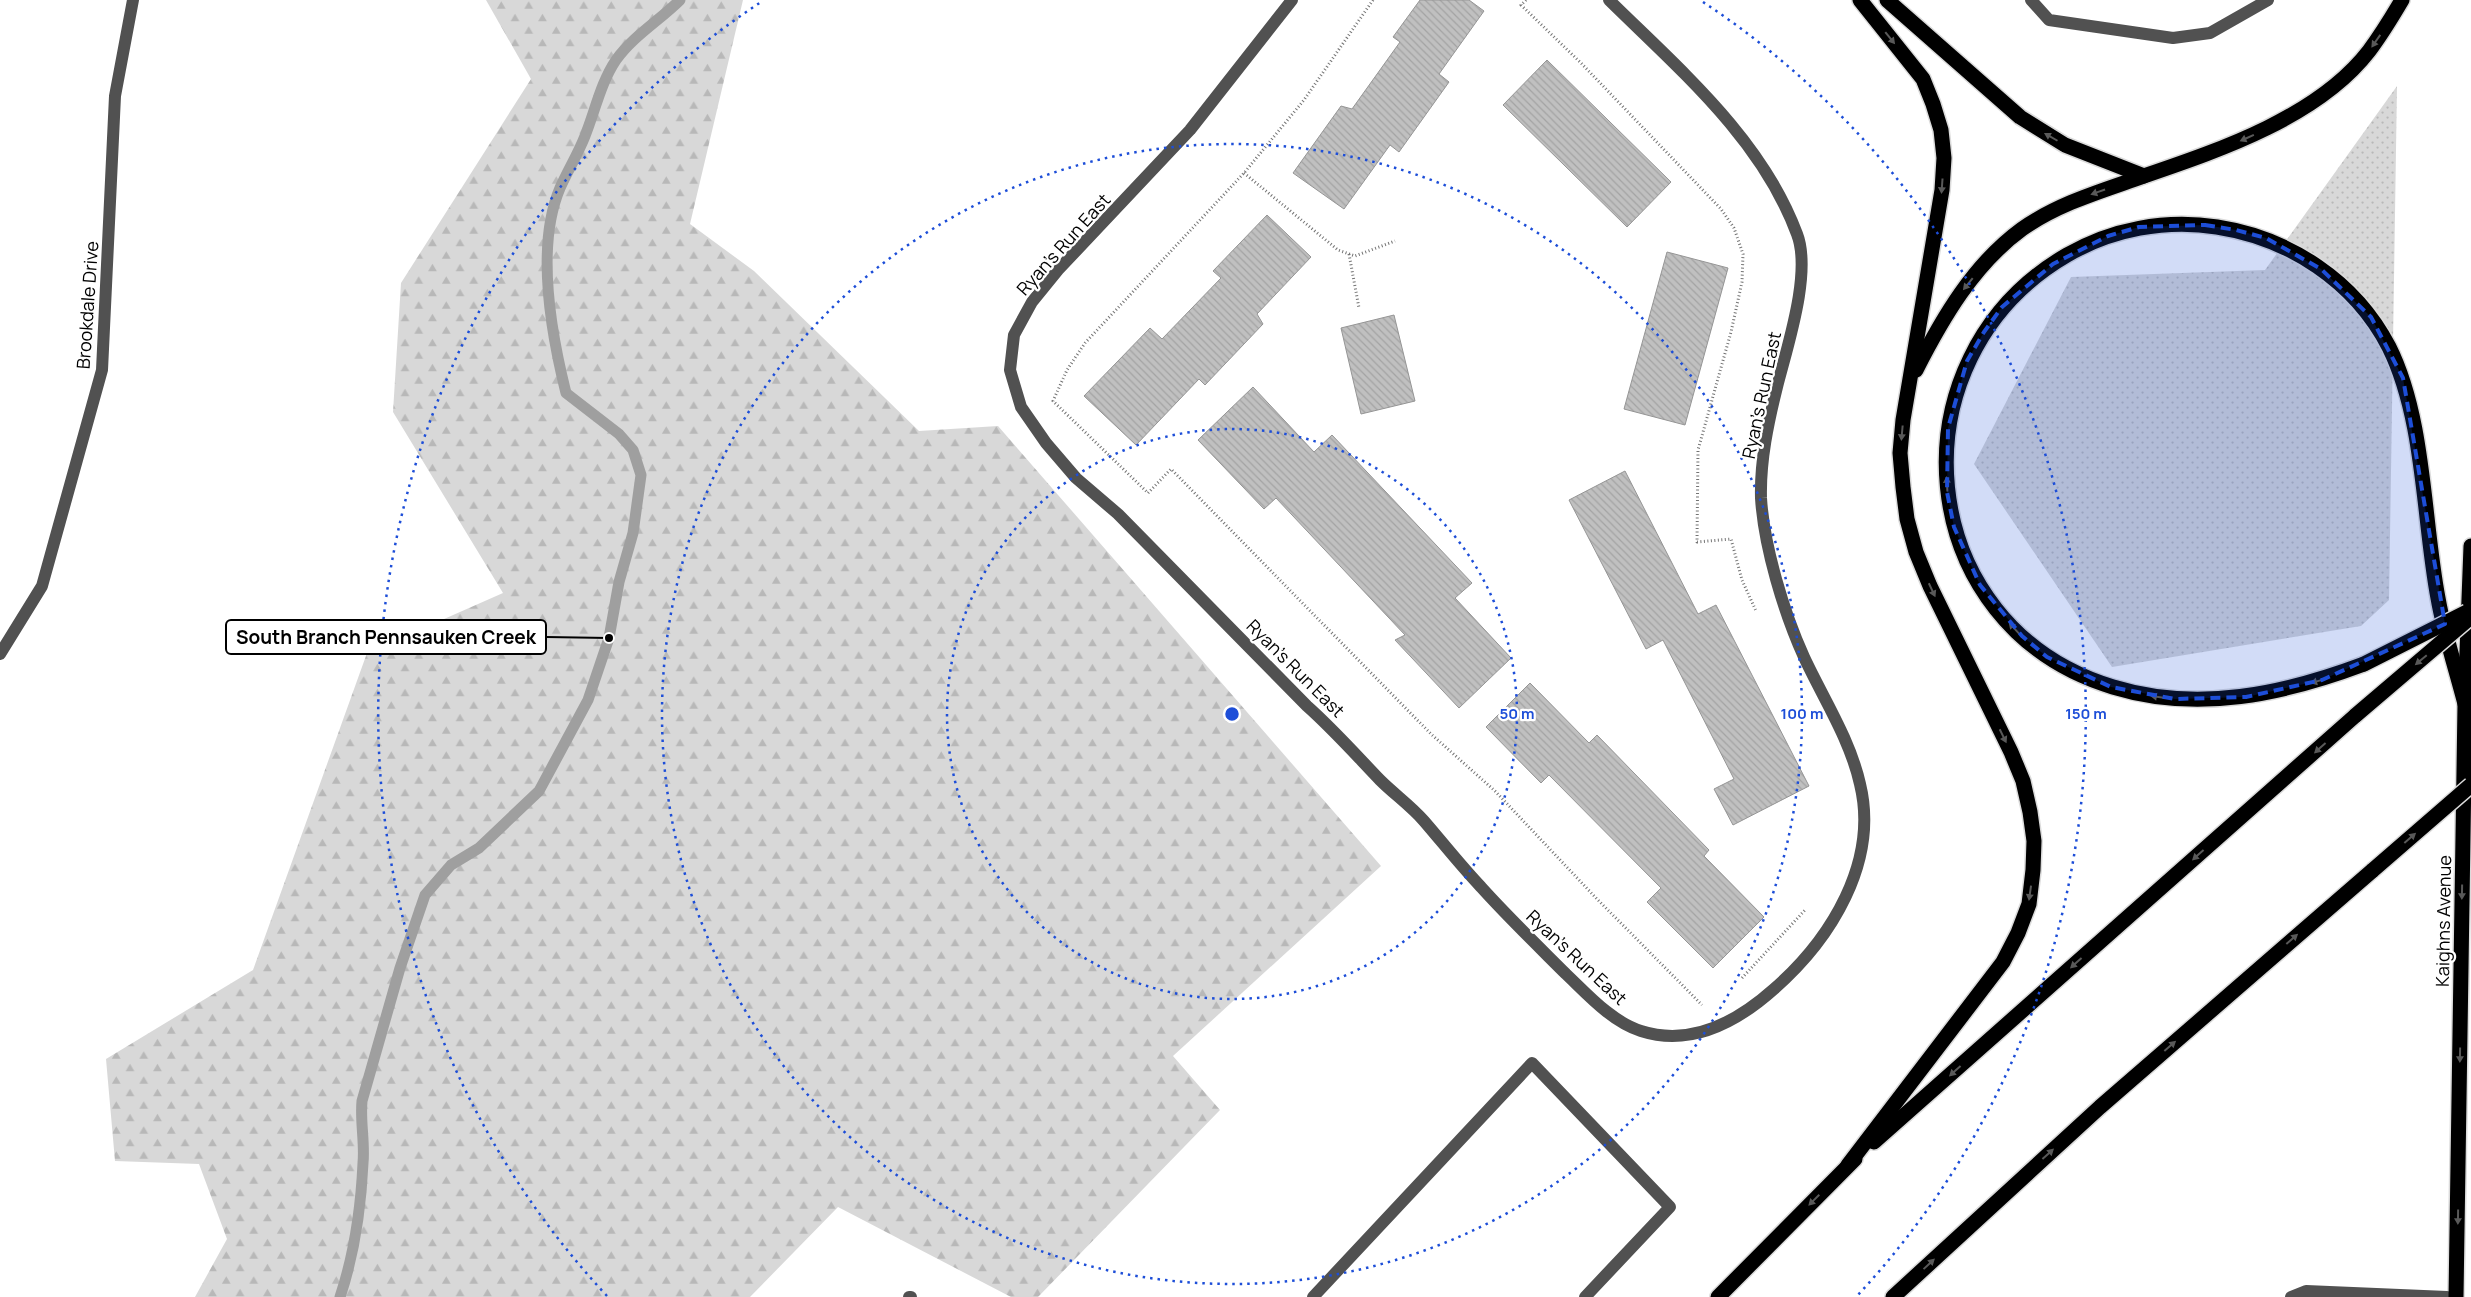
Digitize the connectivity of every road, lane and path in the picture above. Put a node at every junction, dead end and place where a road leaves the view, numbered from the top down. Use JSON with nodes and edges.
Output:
{"nodes":[{"id":1,"x":133,"y":0,"type":"edge"},
{"id":2,"x":1292,"y":0,"type":"edge"},
{"id":3,"x":1373,"y":0,"type":"edge"},
{"id":4,"x":1526,"y":0,"type":"edge"},
{"id":5,"x":1609,"y":0,"type":"edge"},
{"id":6,"x":1860,"y":0,"type":"edge"},
{"id":7,"x":1887,"y":0,"type":"edge"},
{"id":8,"x":2032,"y":0,"type":"edge"},
{"id":9,"x":2268,"y":0,"type":"edge"},
{"id":10,"x":2402,"y":0,"type":"edge"},
{"id":11,"x":1244,"y":173,"type":"junction"},
{"id":12,"x":2144,"y":176,"type":"junction"},
{"id":13,"x":1395,"y":241,"type":"dead end"},
{"id":14,"x":1349,"y":254,"type":"junction"},
{"id":15,"x":1359,"y":308,"type":"dead end"},
{"id":16,"x":1909,"y":384,"type":"junction"},
{"id":17,"x":2471,"y":546,"type":"edge"},
{"id":18,"x":2471,"y":611,"type":"edge"},
{"id":19,"x":1757,"y":615,"type":"dead end"},
{"id":20,"x":2471,"y":617,"type":"edge"},
{"id":21,"x":0,"y":654,"type":"edge"},
{"id":22,"x":2465,"y":704,"type":"junction"},
{"id":23,"x":2471,"y":785,"type":"edge"},
{"id":24,"x":1807,"y":908,"type":"dead end"},
{"id":25,"x":1742,"y":979,"type":"dead end"},
{"id":26,"x":1705,"y":1008,"type":"dead end"},
{"id":27,"x":1848,"y":1165,"type":"junction"},
{"id":28,"x":1313,"y":1297,"type":"edge"},
{"id":29,"x":1584,"y":1297,"type":"edge"},
{"id":30,"x":1718,"y":1297,"type":"edge"},
{"id":31,"x":1893,"y":1297,"type":"edge"},
{"id":32,"x":2291,"y":1297,"type":"edge"},
{"id":33,"x":2447,"y":1297,"type":"edge"},
{"id":34,"x":2456,"y":1297,"type":"edge"}],
"edges":[{"from":1,"to":21,"type":"street","name":"Brookdale Drive"},
{"from":2,"to":5,"type":"street","name":"Ryan's Run East"},
{"from":3,"to":11,"type":"path"},
{"from":4,"to":19,"type":"path"},
{"from":6,"to":16,"type":"highway","one_way":true},
{"from":12,"to":7,"type":"highway","one_way":true},
{"from":8,"to":9,"type":"street"},
{"from":10,"to":12,"type":"highway","one_way":true},
{"from":11,"to":14,"type":"path"},
{"from":11,"to":26,"type":"path"},
{"from":12,"to":16,"type":"highway","one_way":true},
{"from":13,"to":14,"type":"path"},
{"from":14,"to":15,"type":"path"},
{"from":16,"to":27,"type":"highway","one_way":true},
{"from":17,"to":22,"type":"highway","name":"Kaighns Avenue"},
{"from":18,"to":22,"type":"highway","one_way":true,"bridge":true},
{"from":20,"to":27,"type":"highway","one_way":true,"bridge":true},
{"from":22,"to":34,"type":"highway","name":"Kaighns Avenue","one_way":true},
{"from":31,"to":23,"type":"highway","one_way":true,"bridge":true},
{"from":24,"to":25,"type":"path"},
{"from":27,"to":30,"type":"highway","one_way":true},
{"from":28,"to":29,"type":"street"},
{"from":32,"to":33,"type":"street"}]}
